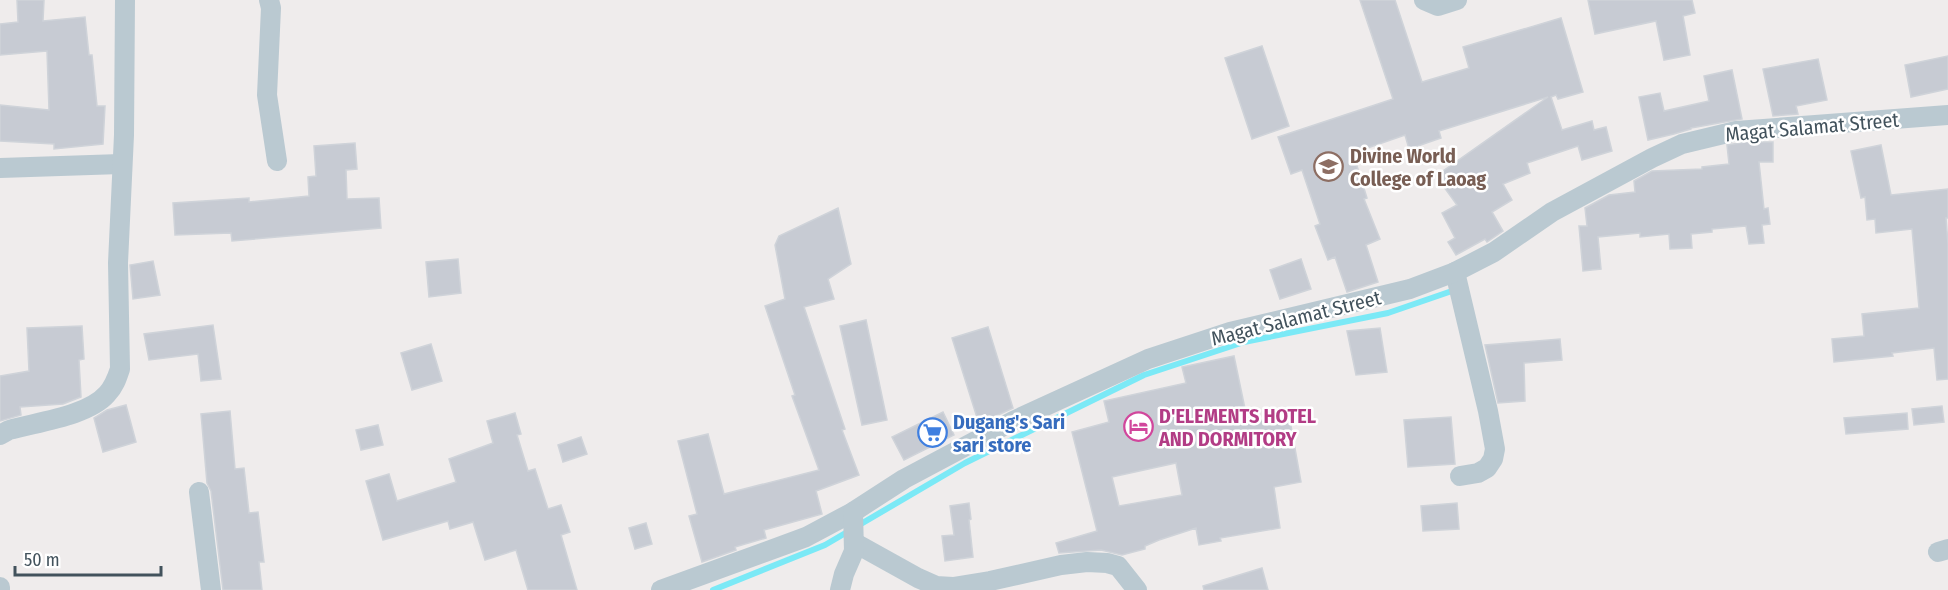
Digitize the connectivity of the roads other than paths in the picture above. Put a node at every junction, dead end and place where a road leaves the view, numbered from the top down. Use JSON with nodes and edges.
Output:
{"nodes":[{"id":1,"x":125,"y":0,"type":"edge"},
{"id":2,"x":269,"y":0,"type":"edge"},
{"id":3,"x":1424,"y":0,"type":"edge"},
{"id":4,"x":1457,"y":0,"type":"edge"},
{"id":5,"x":1948,"y":115,"type":"edge"},
{"id":6,"x":277,"y":161,"type":"dead end"},
{"id":7,"x":121,"y":164,"type":"junction"},
{"id":8,"x":0,"y":168,"type":"edge"},
{"id":9,"x":1455,"y":272,"type":"junction"},
{"id":10,"x":0,"y":435,"type":"edge"},
{"id":11,"x":1460,"y":476,"type":"dead end"},
{"id":12,"x":199,"y":492,"type":"dead end"},
{"id":13,"x":854,"y":527,"type":"junction"},
{"id":14,"x":981,"y":586,"type":"edge"},
{"id":15,"x":211,"y":590,"type":"edge"},
{"id":16,"x":661,"y":590,"type":"edge"},
{"id":17,"x":840,"y":590,"type":"edge"},
{"id":18,"x":1137,"y":590,"type":"edge"}],
"edges":[{"from":1,"to":7,"type":"street"},
{"from":2,"to":6,"type":"street"},
{"from":3,"to":4,"type":"street"},
{"from":5,"to":9,"type":"street","name":"Magat Salamat Street"},
{"from":7,"to":8,"type":"street"},
{"from":7,"to":10,"type":"street"},
{"from":9,"to":11,"type":"street"},
{"from":9,"to":13,"type":"street","name":"Magat Salamat Street"},
{"from":12,"to":15,"type":"street"},
{"from":13,"to":14,"type":"street"},
{"from":13,"to":16,"type":"street","name":"Magat Salamat Street"},
{"from":13,"to":17,"type":"street"},
{"from":14,"to":18,"type":"street"}]}
